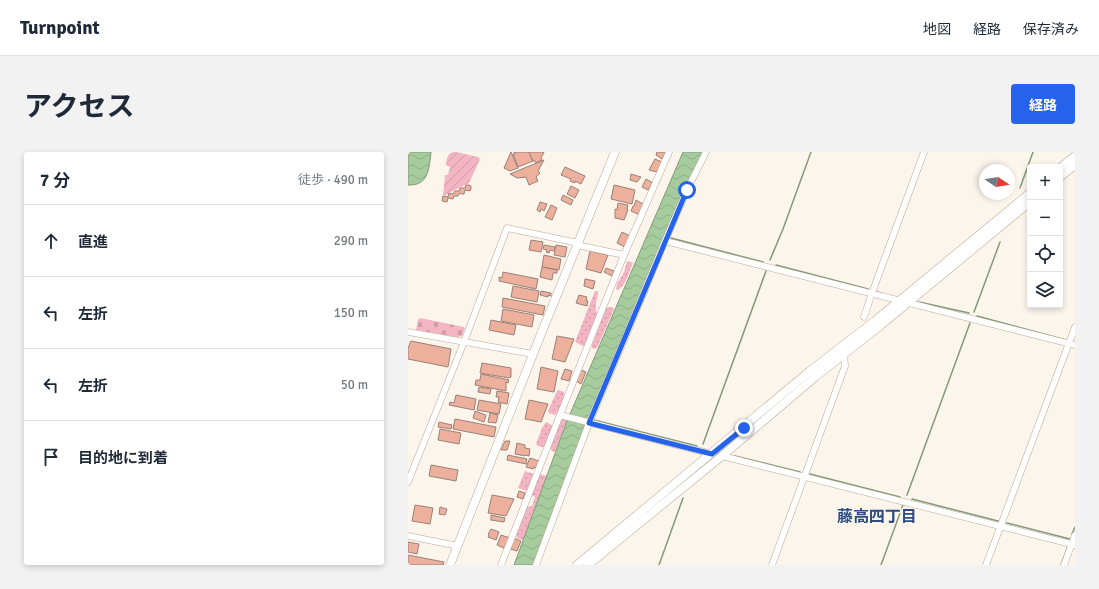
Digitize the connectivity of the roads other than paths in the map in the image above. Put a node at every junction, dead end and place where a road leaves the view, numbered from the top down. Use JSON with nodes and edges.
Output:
{"nodes":[{"id":1,"x":615,"y":152,"type":"edge"},
{"id":2,"x":669,"y":152,"type":"edge"},
{"id":3,"x":706,"y":152,"type":"edge"},
{"id":4,"x":924,"y":152,"type":"edge"},
{"id":5,"x":1075,"y":156,"type":"edge"},
{"id":6,"x":1075,"y":165,"type":"edge"},
{"id":7,"x":1063,"y":166,"type":"edge"},
{"id":8,"x":1063,"y":175,"type":"edge"},
{"id":9,"x":1027,"y":196,"type":"edge"},
{"id":10,"x":1027,"y":204,"type":"edge"},
{"id":11,"x":664,"y":241,"type":"junction"},
{"id":12,"x":577,"y":244,"type":"junction"},
{"id":13,"x":624,"y":255,"type":"junction"},
{"id":14,"x":872,"y":293,"type":"junction"},
{"id":15,"x":902,"y":302,"type":"junction"},
{"id":16,"x":864,"y":317,"type":"dead end"},
{"id":17,"x":1075,"y":327,"type":"edge"},
{"id":18,"x":408,"y":332,"type":"edge"},
{"id":19,"x":464,"y":342,"type":"junction"},
{"id":20,"x":1072,"y":345,"type":"edge"},
{"id":21,"x":534,"y":354,"type":"junction"},
{"id":22,"x":844,"y":354,"type":"junction"},
{"id":23,"x":560,"y":415,"type":"junction"},
{"id":24,"x":589,"y":423,"type":"junction"},
{"id":25,"x":712,"y":454,"type":"junction"},
{"id":26,"x":722,"y":456,"type":"junction"},
{"id":27,"x":804,"y":477,"type":"junction"},
{"id":28,"x":408,"y":482,"type":"edge"},
{"id":29,"x":1000,"y":526,"type":"junction"},
{"id":30,"x":1075,"y":535,"type":"edge"},
{"id":31,"x":408,"y":536,"type":"edge"},
{"id":32,"x":1073,"y":545,"type":"edge"},
{"id":33,"x":458,"y":546,"type":"junction"},
{"id":34,"x":450,"y":565,"type":"edge"},
{"id":35,"x":502,"y":565,"type":"edge"},
{"id":36,"x":536,"y":565,"type":"edge"},
{"id":37,"x":578,"y":565,"type":"edge"},
{"id":38,"x":588,"y":565,"type":"edge"},
{"id":39,"x":772,"y":565,"type":"edge"},
{"id":40,"x":986,"y":565,"type":"edge"},
{"id":41,"x":1064,"y":565,"type":"edge"}],
"edges":[{"from":1,"to":12,"type":"street"},
{"from":2,"to":13,"type":"street"},
{"from":3,"to":11,"type":"street"},
{"from":4,"to":14,"type":"street"},
{"from":5,"to":7,"type":"street"},
{"from":6,"to":8,"type":"street"},
{"from":9,"to":15,"type":"street"},
{"from":10,"to":15,"type":"street"},
{"from":11,"to":14,"type":"street"},
{"from":11,"to":24,"type":"street"},
{"from":12,"to":13,"type":"street"},
{"from":12,"to":19,"type":"street"},
{"from":12,"to":21,"type":"street"},
{"from":13,"to":23,"type":"street"},
{"from":14,"to":15,"type":"street"},
{"from":14,"to":16,"type":"street"},
{"from":15,"to":20,"type":"street"},
{"from":15,"to":22,"type":"street"},
{"from":15,"to":25,"type":"street"},
{"from":17,"to":20,"type":"street"},
{"from":18,"to":19,"type":"street"},
{"from":19,"to":21,"type":"street"},
{"from":19,"to":28,"type":"street"},
{"from":20,"to":29,"type":"street"},
{"from":21,"to":33,"type":"street"},
{"from":22,"to":26,"type":"street"},
{"from":22,"to":27,"type":"street"},
{"from":23,"to":24,"type":"street"},
{"from":23,"to":35,"type":"street"},
{"from":24,"to":25,"type":"street"},
{"from":24,"to":36,"type":"street"},
{"from":25,"to":37,"type":"street"},
{"from":26,"to":27,"type":"street"},
{"from":26,"to":38,"type":"street"},
{"from":27,"to":29,"type":"street"},
{"from":27,"to":39,"type":"street"},
{"from":29,"to":32,"type":"street"},
{"from":29,"to":40,"type":"street"},
{"from":30,"to":32,"type":"street"},
{"from":31,"to":33,"type":"street"},
{"from":32,"to":41,"type":"street"},
{"from":33,"to":34,"type":"street"}]}
